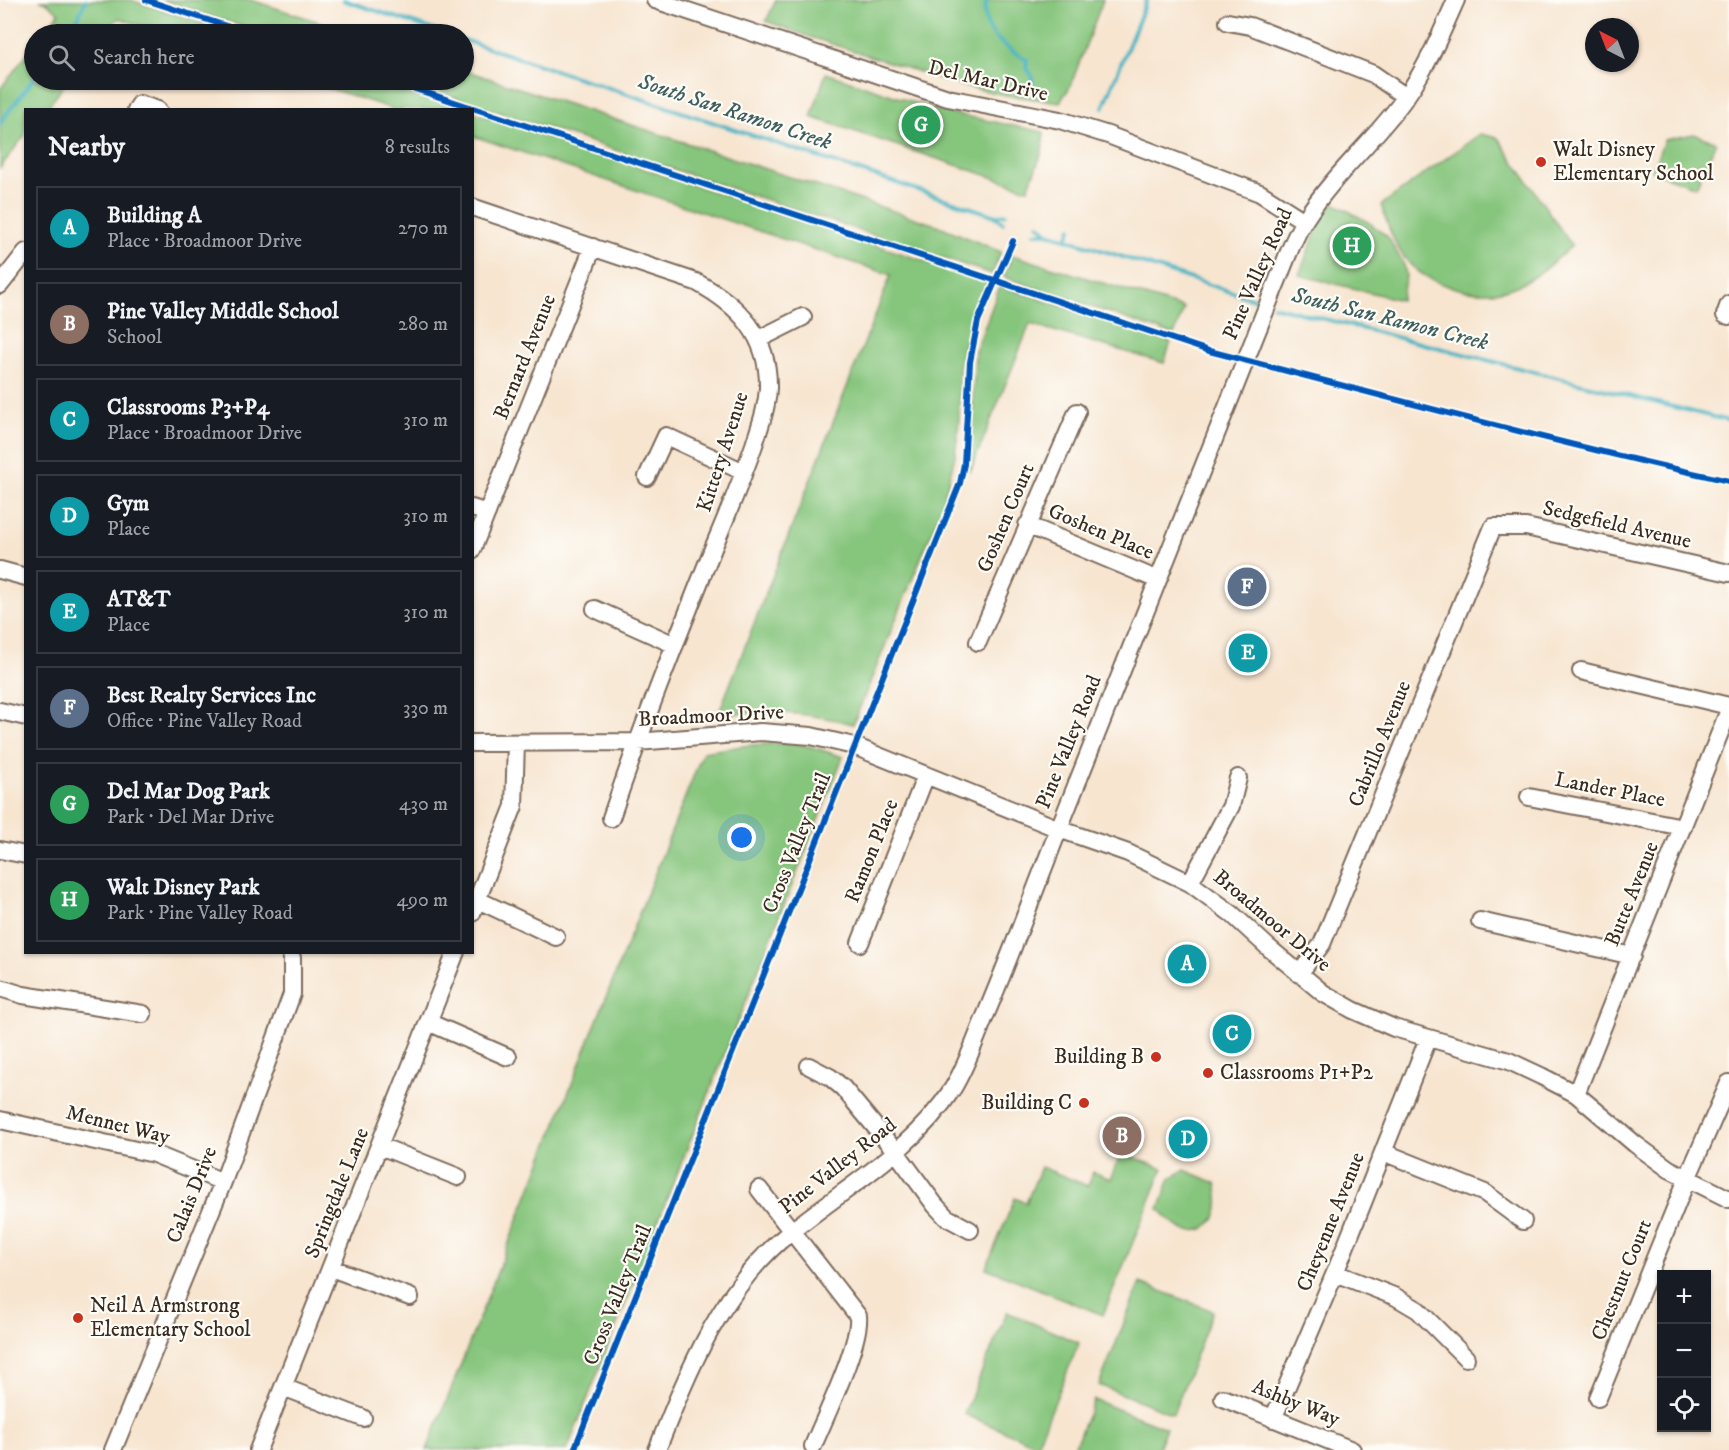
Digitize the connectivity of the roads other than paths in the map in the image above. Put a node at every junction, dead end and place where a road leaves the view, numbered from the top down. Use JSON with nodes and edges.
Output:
{"nodes":[{"id":1,"x":655,"y":0,"type":"edge"},
{"id":2,"x":1456,"y":0,"type":"edge"},
{"id":3,"x":1228,"y":22,"type":"dead end"},
{"id":4,"x":1406,"y":97,"type":"junction"},
{"id":5,"x":137,"y":108,"type":"edge"},
{"id":6,"x":152,"y":108,"type":"edge"},
{"id":7,"x":474,"y":208,"type":"edge"},
{"id":8,"x":1304,"y":220,"type":"junction"},
{"id":9,"x":593,"y":247,"type":"junction"},
{"id":10,"x":24,"y":255,"type":"edge"},
{"id":11,"x":0,"y":285,"type":"edge"},
{"id":12,"x":1729,"y":304,"type":"edge"},
{"id":13,"x":1729,"y":316,"type":"edge"},
{"id":14,"x":803,"y":317,"type":"dead end"},
{"id":15,"x":759,"y":339,"type":"junction"},
{"id":16,"x":1077,"y":411,"type":"dead end"},
{"id":17,"x":744,"y":472,"type":"junction"},
{"id":18,"x":647,"y":477,"type":"dead end"},
{"id":19,"x":480,"y":510,"type":"edge"},
{"id":20,"x":1027,"y":525,"type":"junction"},
{"id":21,"x":1493,"y":527,"type":"joint"},
{"id":22,"x":474,"y":540,"type":"edge"},
{"id":23,"x":0,"y":570,"type":"edge"},
{"id":24,"x":1729,"y":573,"type":"edge"},
{"id":25,"x":24,"y":576,"type":"edge"},
{"id":26,"x":1158,"y":580,"type":"junction"},
{"id":27,"x":595,"y":609,"type":"dead end"},
{"id":28,"x":978,"y":642,"type":"dead end"},
{"id":29,"x":675,"y":645,"type":"junction"},
{"id":30,"x":1581,"y":671,"type":"dead end"},
{"id":31,"x":1729,"y":708,"type":"edge"},
{"id":32,"x":0,"y":711,"type":"edge"},
{"id":33,"x":24,"y":717,"type":"edge"},
{"id":34,"x":637,"y":742,"type":"junction"},
{"id":35,"x":474,"y":743,"type":"edge"},
{"id":36,"x":516,"y":743,"type":"junction"},
{"id":37,"x":926,"y":775,"type":"junction"},
{"id":38,"x":1238,"y":778,"type":"dead end"},
{"id":39,"x":1530,"y":797,"type":"dead end"},
{"id":40,"x":611,"y":818,"type":"dead end"},
{"id":41,"x":1683,"y":827,"type":"junction"},
{"id":42,"x":1059,"y":829,"type":"junction"},
{"id":43,"x":0,"y":850,"type":"edge"},
{"id":44,"x":24,"y":855,"type":"edge"},
{"id":45,"x":1190,"y":883,"type":"junction"},
{"id":46,"x":475,"y":906,"type":"edge"},
{"id":47,"x":1480,"y":921,"type":"dead end"},
{"id":48,"x":556,"y":937,"type":"dead end"},
{"id":49,"x":860,"y":943,"type":"dead end"},
{"id":50,"x":291,"y":954,"type":"edge"},
{"id":51,"x":455,"y":954,"type":"edge"},
{"id":52,"x":1632,"y":956,"type":"junction"},
{"id":53,"x":1299,"y":974,"type":"junction"},
{"id":54,"x":0,"y":988,"type":"edge"},
{"id":55,"x":143,"y":1014,"type":"dead end"},
{"id":56,"x":428,"y":1022,"type":"junction"},
{"id":57,"x":1428,"y":1039,"type":"junction"},
{"id":58,"x":508,"y":1057,"type":"dead end"},
{"id":59,"x":809,"y":1066,"type":"dead end"},
{"id":60,"x":1729,"y":1083,"type":"edge"},
{"id":61,"x":1575,"y":1094,"type":"junction"},
{"id":62,"x":0,"y":1120,"type":"edge"},
{"id":63,"x":380,"y":1146,"type":"junction"},
{"id":64,"x":896,"y":1152,"type":"junction"},
{"id":65,"x":1383,"y":1152,"type":"junction"},
{"id":66,"x":458,"y":1177,"type":"dead end"},
{"id":67,"x":1687,"y":1179,"type":"junction"},
{"id":68,"x":223,"y":1182,"type":"junction"},
{"id":69,"x":759,"y":1189,"type":"dead end"},
{"id":70,"x":1729,"y":1199,"type":"edge"},
{"id":71,"x":1523,"y":1221,"type":"dead end"},
{"id":72,"x":970,"y":1230,"type":"dead end"},
{"id":73,"x":791,"y":1231,"type":"junction"},
{"id":74,"x":331,"y":1268,"type":"junction"},
{"id":75,"x":1335,"y":1273,"type":"junction"},
{"id":76,"x":410,"y":1297,"type":"dead end"},
{"id":77,"x":1466,"y":1358,"type":"dead end"},
{"id":78,"x":283,"y":1387,"type":"junction"},
{"id":79,"x":1223,"y":1398,"type":"dead end"},
{"id":80,"x":1598,"y":1398,"type":"dead end"},
{"id":81,"x":363,"y":1418,"type":"dead end"},
{"id":82,"x":1273,"y":1419,"type":"junction"},
{"id":83,"x":813,"y":1446,"type":"dead end"},
{"id":84,"x":113,"y":1450,"type":"edge"},
{"id":85,"x":258,"y":1450,"type":"edge"},
{"id":86,"x":657,"y":1450,"type":"edge"},
{"id":87,"x":1352,"y":1450,"type":"edge"}],
"edges":[{"from":1,"to":8,"type":"street","name":"Del Mar Drive"},
{"from":2,"to":4,"type":"street","name":"Pine Valley Road"},
{"from":3,"to":4,"type":"street"},
{"from":4,"to":8,"type":"street","name":"Pine Valley Road"},
{"from":5,"to":6,"type":"street"},
{"from":7,"to":9,"type":"street","name":"Kittery Avenue"},
{"from":8,"to":26,"type":"street","name":"Pine Valley Road"},
{"from":9,"to":15,"type":"street","name":"Kittery Avenue"},
{"from":9,"to":19,"type":"street","name":"Bernard Avenue"},
{"from":10,"to":11,"type":"street"},
{"from":12,"to":13,"type":"street"},
{"from":14,"to":15,"type":"street"},
{"from":15,"to":17,"type":"street","name":"Kittery Avenue"},
{"from":16,"to":20,"type":"street","name":"Goshen Court"},
{"from":17,"to":18,"type":"street"},
{"from":17,"to":29,"type":"street","name":"Kittery Avenue"},
{"from":19,"to":22,"type":"street","name":"Bernard Avenue"},
{"from":20,"to":26,"type":"street","name":"Goshen Place"},
{"from":20,"to":28,"type":"street","name":"Goshen Court"},
{"from":21,"to":24,"type":"street","name":"Sedgefield Avenue"},
{"from":21,"to":53,"type":"street","name":"Cabrillo Avenue"},
{"from":23,"to":25,"type":"street"},
{"from":26,"to":42,"type":"street","name":"Pine Valley Road"},
{"from":27,"to":29,"type":"street"},
{"from":29,"to":34,"type":"street","name":"Kittery Avenue"},
{"from":30,"to":31,"type":"street"},
{"from":31,"to":41,"type":"street","name":"Butte Avenue"},
{"from":32,"to":33,"type":"street"},
{"from":34,"to":36,"type":"street","name":"Broadmoor Drive"},
{"from":34,"to":37,"type":"street","name":"Broadmoor Drive"},
{"from":34,"to":40,"type":"street","name":"Kittery Avenue"},
{"from":35,"to":36,"type":"street","name":"Broadmoor Drive"},
{"from":36,"to":46,"type":"street"},
{"from":37,"to":42,"type":"street","name":"Broadmoor Drive"},
{"from":37,"to":49,"type":"street","name":"Ramon Place"},
{"from":38,"to":45,"type":"street"},
{"from":39,"to":41,"type":"street","name":"Lander Place"},
{"from":41,"to":52,"type":"street","name":"Butte Avenue"},
{"from":42,"to":45,"type":"street","name":"Broadmoor Drive"},
{"from":42,"to":64,"type":"street","name":"Pine Valley Road"},
{"from":43,"to":44,"type":"street"},
{"from":45,"to":53,"type":"street","name":"Broadmoor Drive"},
{"from":46,"to":48,"type":"street"},
{"from":47,"to":52,"type":"street"},
{"from":50,"to":68,"type":"street","name":"Calais Drive"},
{"from":51,"to":56,"type":"street","name":"Springdale Lane"},
{"from":52,"to":61,"type":"street","name":"Butte Avenue"},
{"from":53,"to":57,"type":"street","name":"Broadmoor Drive"},
{"from":54,"to":55,"type":"street"},
{"from":56,"to":58,"type":"street"},
{"from":56,"to":63,"type":"street","name":"Springdale Lane"},
{"from":57,"to":61,"type":"street","name":"Broadmoor Drive"},
{"from":57,"to":65,"type":"street","name":"Cheyenne Avenue"},
{"from":59,"to":64,"type":"street"},
{"from":60,"to":67,"type":"street","name":"Chestnut Court"},
{"from":61,"to":67,"type":"street","name":"Broadmoor Drive"},
{"from":62,"to":68,"type":"street","name":"Mennet Way"},
{"from":63,"to":66,"type":"street"},
{"from":63,"to":74,"type":"street","name":"Springdale Lane"},
{"from":64,"to":72,"type":"street"},
{"from":64,"to":73,"type":"street","name":"Pine Valley Road"},
{"from":65,"to":71,"type":"street"},
{"from":65,"to":75,"type":"street","name":"Cheyenne Avenue"},
{"from":67,"to":70,"type":"street","name":"Broadmoor Drive"},
{"from":67,"to":80,"type":"street","name":"Chestnut Court"},
{"from":68,"to":84,"type":"street","name":"Calais Drive"},
{"from":69,"to":73,"type":"street"},
{"from":73,"to":83,"type":"street"},
{"from":73,"to":86,"type":"street","name":"Pine Valley Road"},
{"from":74,"to":76,"type":"street"},
{"from":74,"to":78,"type":"street","name":"Springdale Lane"},
{"from":75,"to":77,"type":"street"},
{"from":75,"to":82,"type":"street","name":"Cheyenne Avenue"},
{"from":78,"to":81,"type":"street"},
{"from":78,"to":85,"type":"street","name":"Springdale Lane"},
{"from":79,"to":82,"type":"street","name":"Ashby Way"},
{"from":82,"to":87,"type":"street","name":"Ashby Way"}]}
